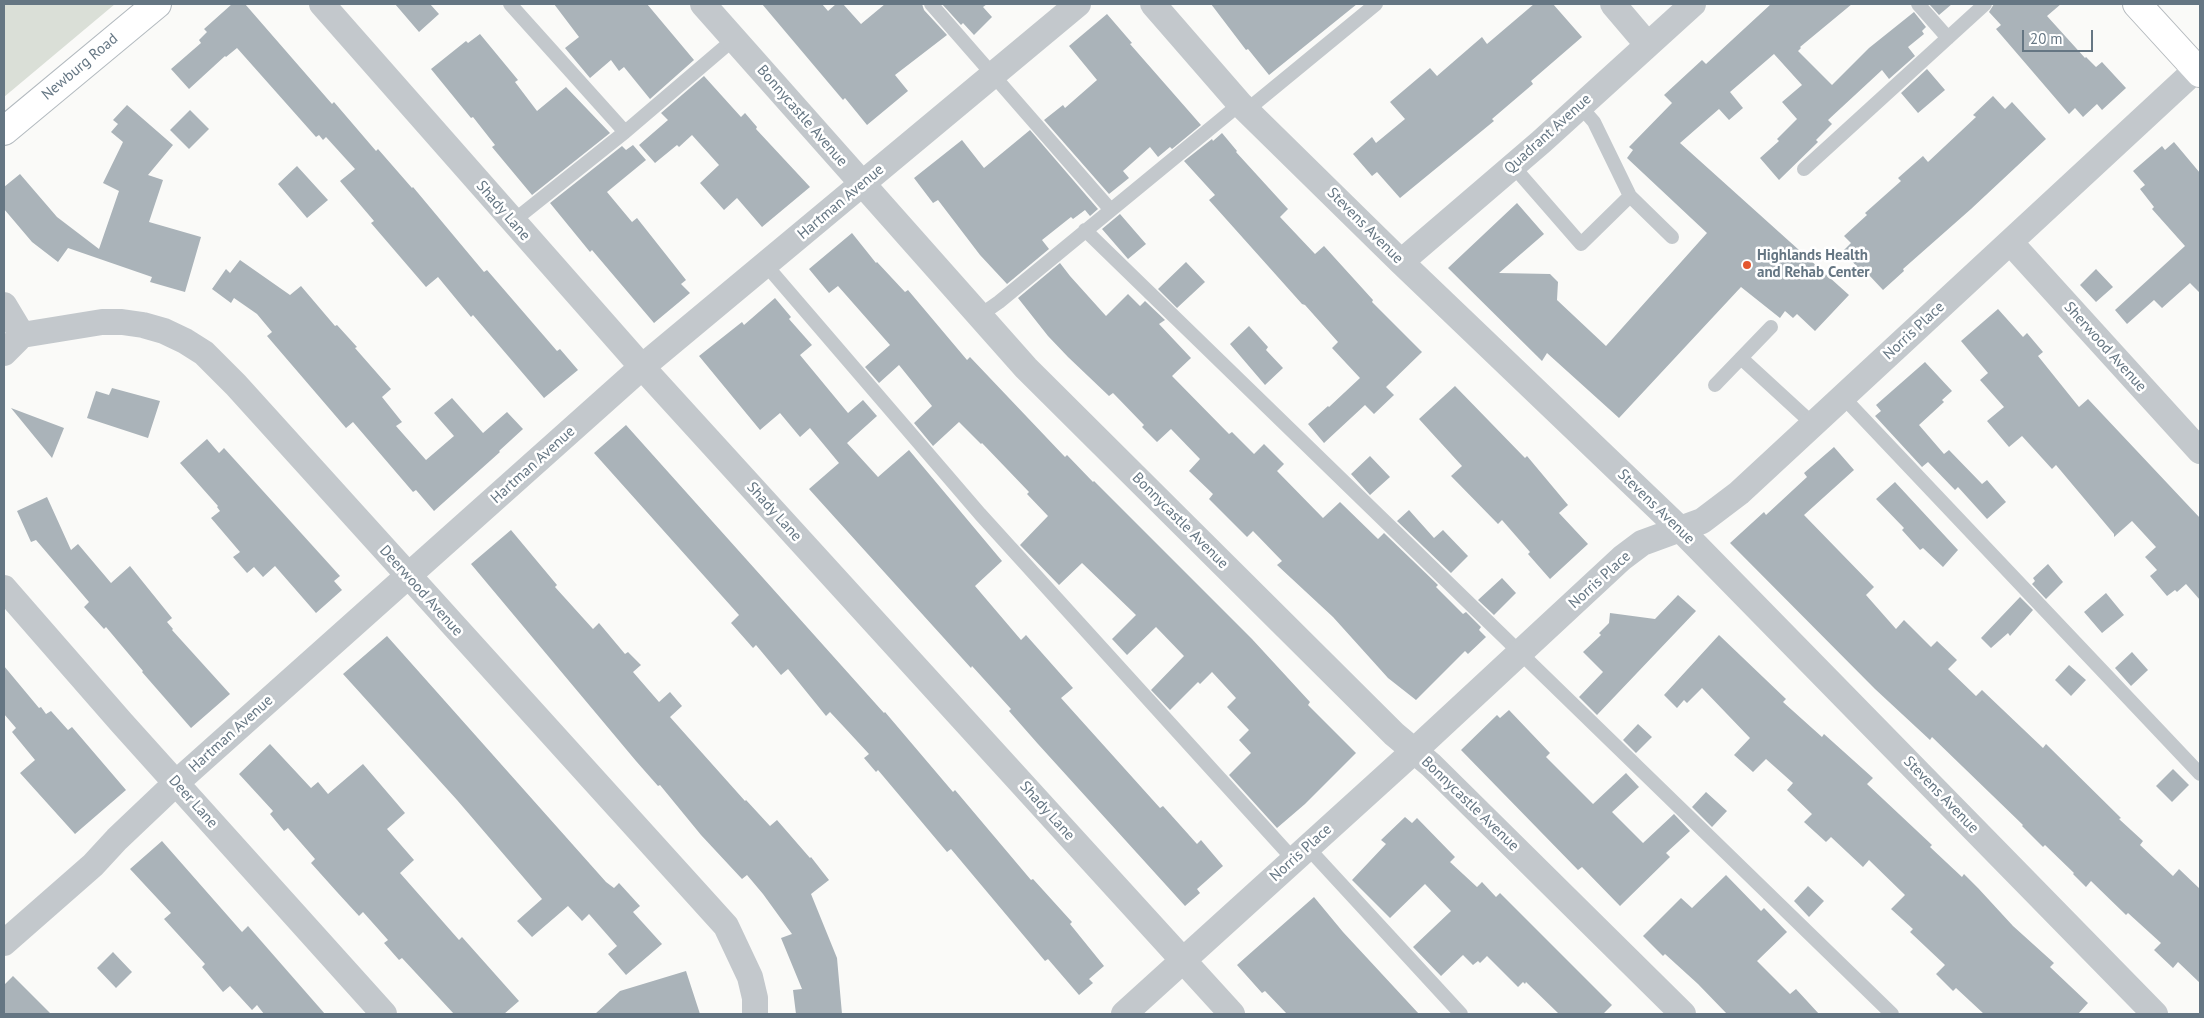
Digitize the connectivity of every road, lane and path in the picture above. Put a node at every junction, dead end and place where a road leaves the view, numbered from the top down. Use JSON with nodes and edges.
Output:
{"nodes":[{"id":1,"x":157,"y":4,"type":"edge"},
{"id":2,"x":322,"y":4,"type":"edge"},
{"id":3,"x":510,"y":4,"type":"edge"},
{"id":4,"x":703,"y":4,"type":"edge"},
{"id":5,"x":931,"y":4,"type":"edge"},
{"id":6,"x":1078,"y":4,"type":"edge"},
{"id":7,"x":1153,"y":4,"type":"edge"},
{"id":8,"x":1376,"y":4,"type":"edge"},
{"id":9,"x":1613,"y":4,"type":"edge"},
{"id":10,"x":1693,"y":4,"type":"edge"},
{"id":11,"x":1918,"y":4,"type":"edge"},
{"id":12,"x":1985,"y":4,"type":"edge"},
{"id":13,"x":2137,"y":4,"type":"edge"},
{"id":14,"x":1948,"y":38,"type":"junction"},
{"id":15,"x":734,"y":39,"type":"junction"},
{"id":16,"x":1647,"y":44,"type":"junction"},
{"id":17,"x":2199,"y":69,"type":"edge"},
{"id":18,"x":994,"y":74,"type":"junction"},
{"id":19,"x":1580,"y":106,"type":"junction"},
{"id":20,"x":1244,"y":107,"type":"junction"},
{"id":21,"x":4,"y":131,"type":"edge"},
{"id":22,"x":625,"y":132,"type":"junction"},
{"id":23,"x":1513,"y":166,"type":"junction"},
{"id":24,"x":1804,"y":169,"type":"dead end"},
{"id":25,"x":863,"y":185,"type":"junction"},
{"id":26,"x":1630,"y":196,"type":"junction"},
{"id":27,"x":1110,"y":209,"type":"junction"},
{"id":28,"x":512,"y":222,"type":"junction"},
{"id":29,"x":1085,"y":230,"type":"junction"},
{"id":30,"x":1672,"y":237,"type":"dead end"},
{"id":31,"x":2010,"y":242,"type":"junction"},
{"id":32,"x":1401,"y":262,"type":"junction"},
{"id":33,"x":765,"y":264,"type":"junction"},
{"id":34,"x":4,"y":305,"type":"edge"},
{"id":35,"x":979,"y":316,"type":"junction"},
{"id":36,"x":1771,"y":327,"type":"dead end"},
{"id":37,"x":22,"y":335,"type":"junction"},
{"id":38,"x":4,"y":353,"type":"edge"},
{"id":39,"x":1741,"y":358,"type":"junction"},
{"id":40,"x":642,"y":367,"type":"junction"},
{"id":41,"x":1715,"y":385,"type":"dead end"},
{"id":42,"x":1843,"y":397,"type":"junction"},
{"id":43,"x":1814,"y":425,"type":"junction"},
{"id":44,"x":2200,"y":451,"type":"edge"},
{"id":45,"x":1679,"y":528,"type":"junction"},
{"id":46,"x":409,"y":577,"type":"junction"},
{"id":47,"x":4,"y":588,"type":"edge"},
{"id":48,"x":1520,"y":654,"type":"junction"},
{"id":49,"x":1414,"y":751,"type":"junction"},
{"id":50,"x":2200,"y":774,"type":"edge"},
{"id":51,"x":176,"y":783,"type":"junction"},
{"id":52,"x":1301,"y":854,"type":"junction"},
{"id":53,"x":4,"y":943,"type":"edge"},
{"id":54,"x":1184,"y":960,"type":"junction"},
{"id":55,"x":384,"y":1014,"type":"edge"},
{"id":56,"x":755,"y":1014,"type":"edge"},
{"id":57,"x":1124,"y":1014,"type":"edge"},
{"id":58,"x":1232,"y":1014,"type":"edge"},
{"id":59,"x":1461,"y":1014,"type":"edge"},
{"id":60,"x":1683,"y":1014,"type":"edge"},
{"id":61,"x":1892,"y":1014,"type":"edge"},
{"id":62,"x":2155,"y":1014,"type":"edge"}],
"edges":[{"from":1,"to":21,"type":"main road","name":"Newburg Road"},
{"from":2,"to":28,"type":"street","name":"Shady Lane"},
{"from":3,"to":22,"type":"lane"},
{"from":4,"to":15,"type":"street","name":"Bonnycastle Avenue"},
{"from":5,"to":18,"type":"lane"},
{"from":6,"to":18,"type":"street","name":"Hartman Avenue"},
{"from":7,"to":20,"type":"street","name":"Stevens Avenue"},
{"from":8,"to":20,"type":"lane"},
{"from":9,"to":16,"type":"street"},
{"from":10,"to":16,"type":"street","name":"Quadrant Avenue"},
{"from":11,"to":14,"type":"lane"},
{"from":12,"to":14,"type":"lane"},
{"from":13,"to":17,"type":"main road"},
{"from":14,"to":24,"type":"lane"},
{"from":15,"to":22,"type":"lane"},
{"from":15,"to":25,"type":"street","name":"Bonnycastle Avenue"},
{"from":16,"to":19,"type":"street","name":"Quadrant Avenue"},
{"from":17,"to":31,"type":"street","name":"Norris Place"},
{"from":18,"to":25,"type":"street","name":"Hartman Avenue"},
{"from":18,"to":27,"type":"lane"},
{"from":19,"to":23,"type":"street","name":"Quadrant Avenue"},
{"from":19,"to":26,"type":"lane"},
{"from":20,"to":27,"type":"lane"},
{"from":20,"to":32,"type":"street","name":"Stevens Avenue"},
{"from":22,"to":28,"type":"lane"},
{"from":23,"to":26,"type":"lane"},
{"from":23,"to":32,"type":"street","name":"Quadrant Avenue"},
{"from":25,"to":33,"type":"street","name":"Hartman Avenue"},
{"from":25,"to":35,"type":"street","name":"Bonnycastle Avenue"},
{"from":26,"to":30,"type":"lane"},
{"from":27,"to":29,"type":"lane"},
{"from":28,"to":40,"type":"street","name":"Shady Lane"},
{"from":29,"to":35,"type":"lane"},
{"from":29,"to":48,"type":"lane"},
{"from":31,"to":42,"type":"street","name":"Norris Place"},
{"from":31,"to":44,"type":"street","name":"Sherwood Avenue"},
{"from":32,"to":45,"type":"street","name":"Stevens Avenue"},
{"from":33,"to":40,"type":"street","name":"Hartman Avenue"},
{"from":33,"to":52,"type":"lane"},
{"from":34,"to":37,"type":"street"},
{"from":35,"to":49,"type":"street","name":"Bonnycastle Avenue"},
{"from":36,"to":39,"type":"lane"},
{"from":37,"to":38,"type":"street"},
{"from":37,"to":46,"type":"street","name":"Deerwood Avenue"},
{"from":39,"to":41,"type":"lane"},
{"from":39,"to":43,"type":"lane"},
{"from":40,"to":46,"type":"street","name":"Hartman Avenue"},
{"from":40,"to":54,"type":"street","name":"Shady Lane"},
{"from":42,"to":43,"type":"street","name":"Norris Place"},
{"from":42,"to":50,"type":"lane"},
{"from":43,"to":45,"type":"street","name":"Norris Place"},
{"from":45,"to":48,"type":"street","name":"Norris Place"},
{"from":45,"to":62,"type":"street","name":"Stevens Avenue"},
{"from":46,"to":51,"type":"street","name":"Hartman Avenue"},
{"from":46,"to":56,"type":"street","name":"Deerwood Avenue"},
{"from":47,"to":51,"type":"street","name":"Deer Lane"},
{"from":48,"to":49,"type":"street","name":"Norris Place"},
{"from":48,"to":61,"type":"lane"},
{"from":49,"to":52,"type":"street","name":"Norris Place"},
{"from":49,"to":60,"type":"street","name":"Bonnycastle Avenue"},
{"from":51,"to":53,"type":"street","name":"Hartman Avenue"},
{"from":51,"to":55,"type":"street","name":"Deer Lane"},
{"from":52,"to":54,"type":"street","name":"Norris Place"},
{"from":52,"to":59,"type":"lane"},
{"from":54,"to":57,"type":"street","name":"Norris Place"},
{"from":54,"to":58,"type":"street","name":"Shady Lane"}]}
